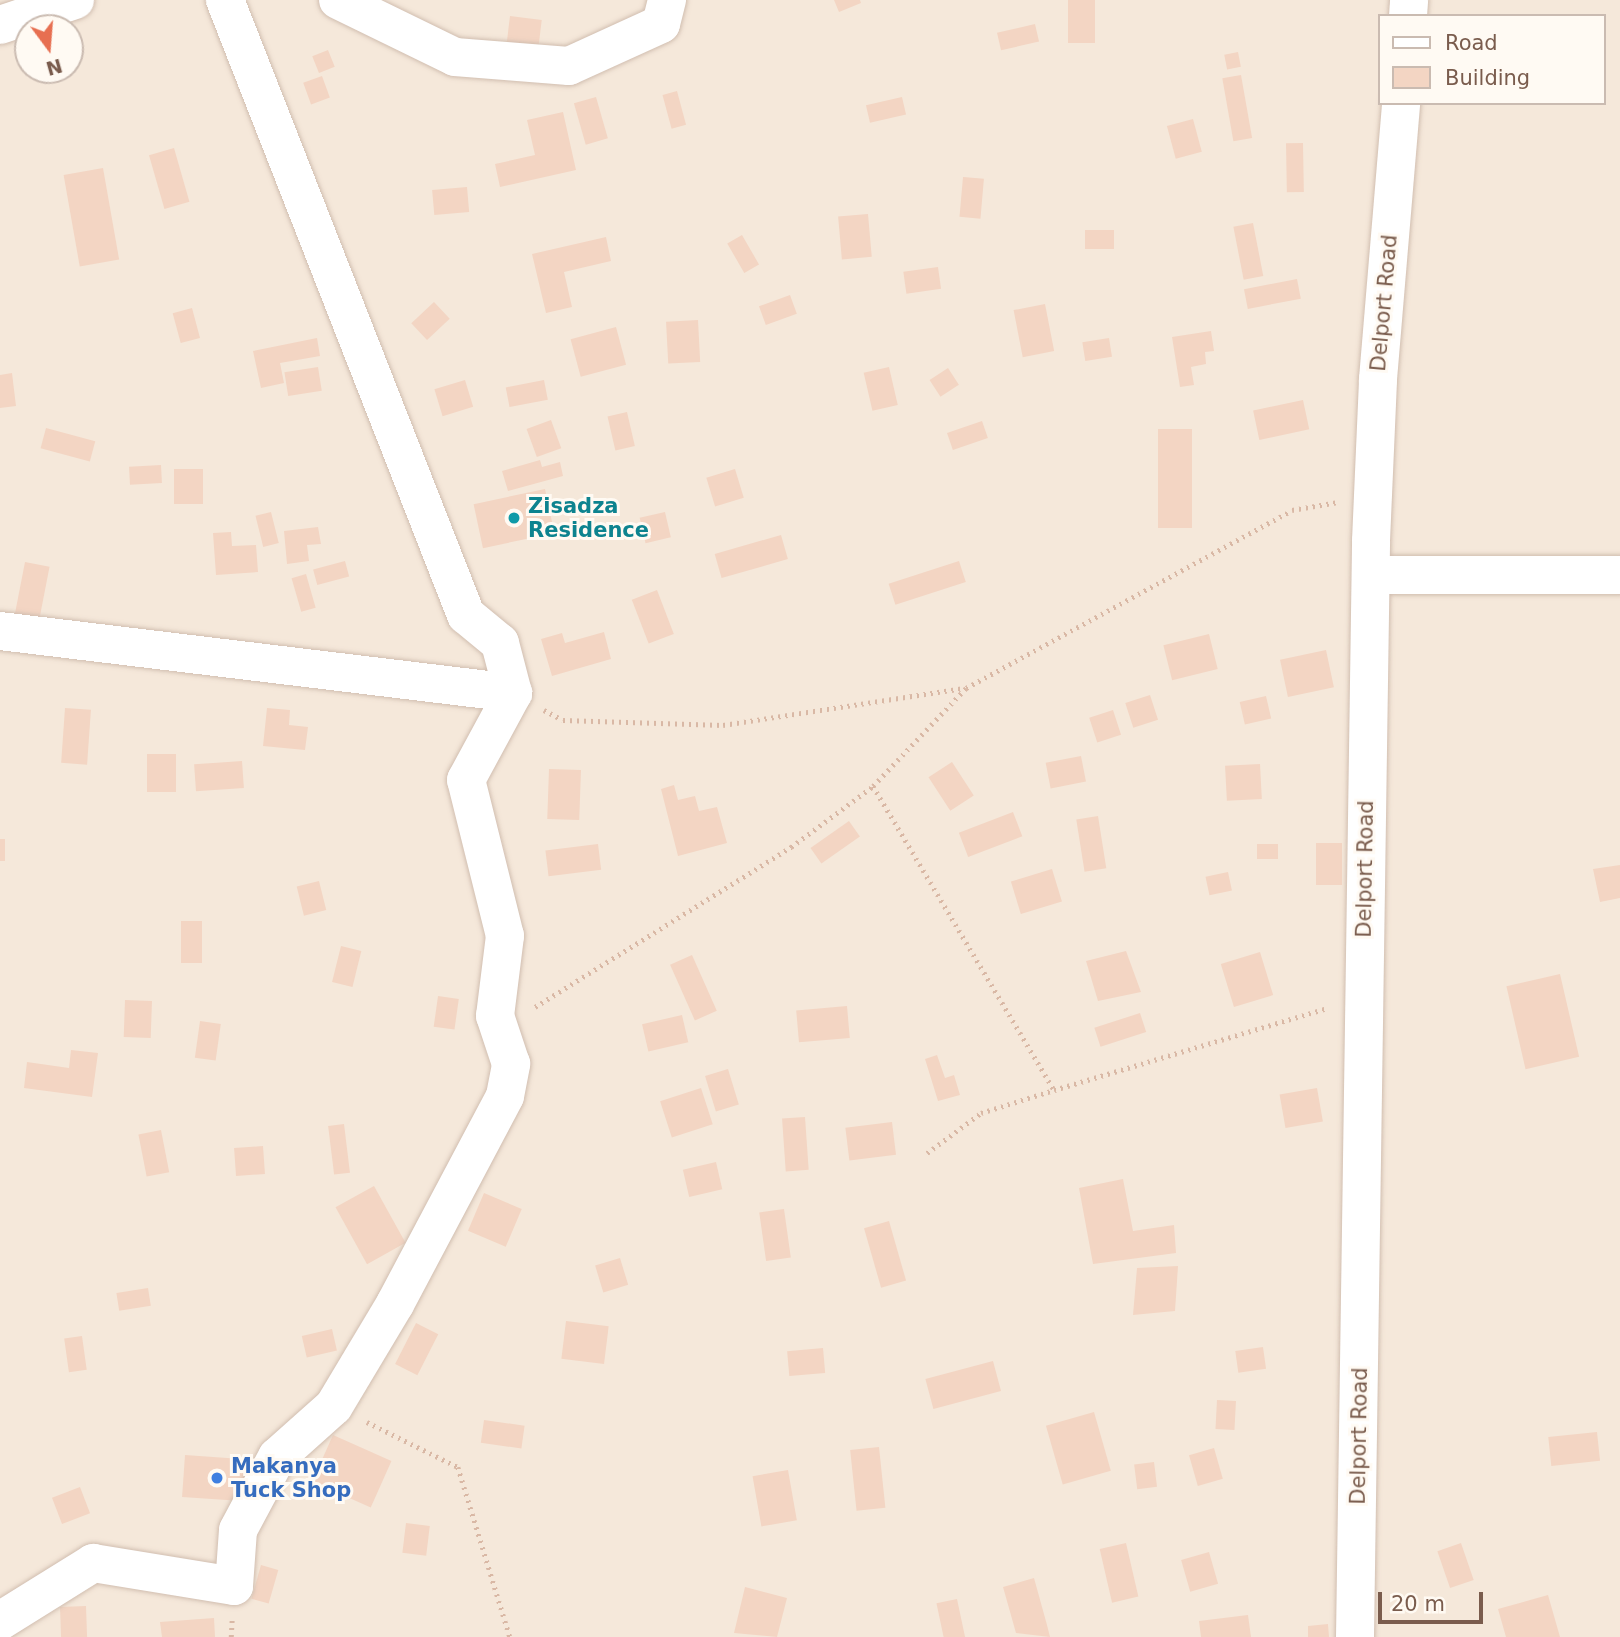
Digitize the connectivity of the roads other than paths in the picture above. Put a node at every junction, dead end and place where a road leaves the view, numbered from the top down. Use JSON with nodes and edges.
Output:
{"nodes":[{"id":1,"x":75,"y":0,"type":"edge"},
{"id":2,"x":225,"y":0,"type":"edge"},
{"id":3,"x":338,"y":0,"type":"edge"},
{"id":4,"x":667,"y":0,"type":"edge"},
{"id":5,"x":0,"y":25,"type":"edge"},
{"id":6,"x":1401,"y":105,"type":"edge"},
{"id":7,"x":1371,"y":575,"type":"junction"},
{"id":8,"x":1620,"y":575,"type":"edge"},
{"id":9,"x":0,"y":631,"type":"edge"},
{"id":10,"x":513,"y":693,"type":"junction"},
{"id":11,"x":0,"y":1621,"type":"edge"},
{"id":12,"x":1355,"y":1637,"type":"edge"}],
"edges":[{"from":1,"to":5,"type":"street"},
{"from":2,"to":10,"type":"street"},
{"from":3,"to":4,"type":"street"},
{"from":6,"to":7,"type":"street","name":"Delport Road"},
{"from":7,"to":8,"type":"street"},
{"from":7,"to":12,"type":"street","name":"Delport Road"},
{"from":9,"to":10,"type":"street"},
{"from":10,"to":11,"type":"street"}]}
